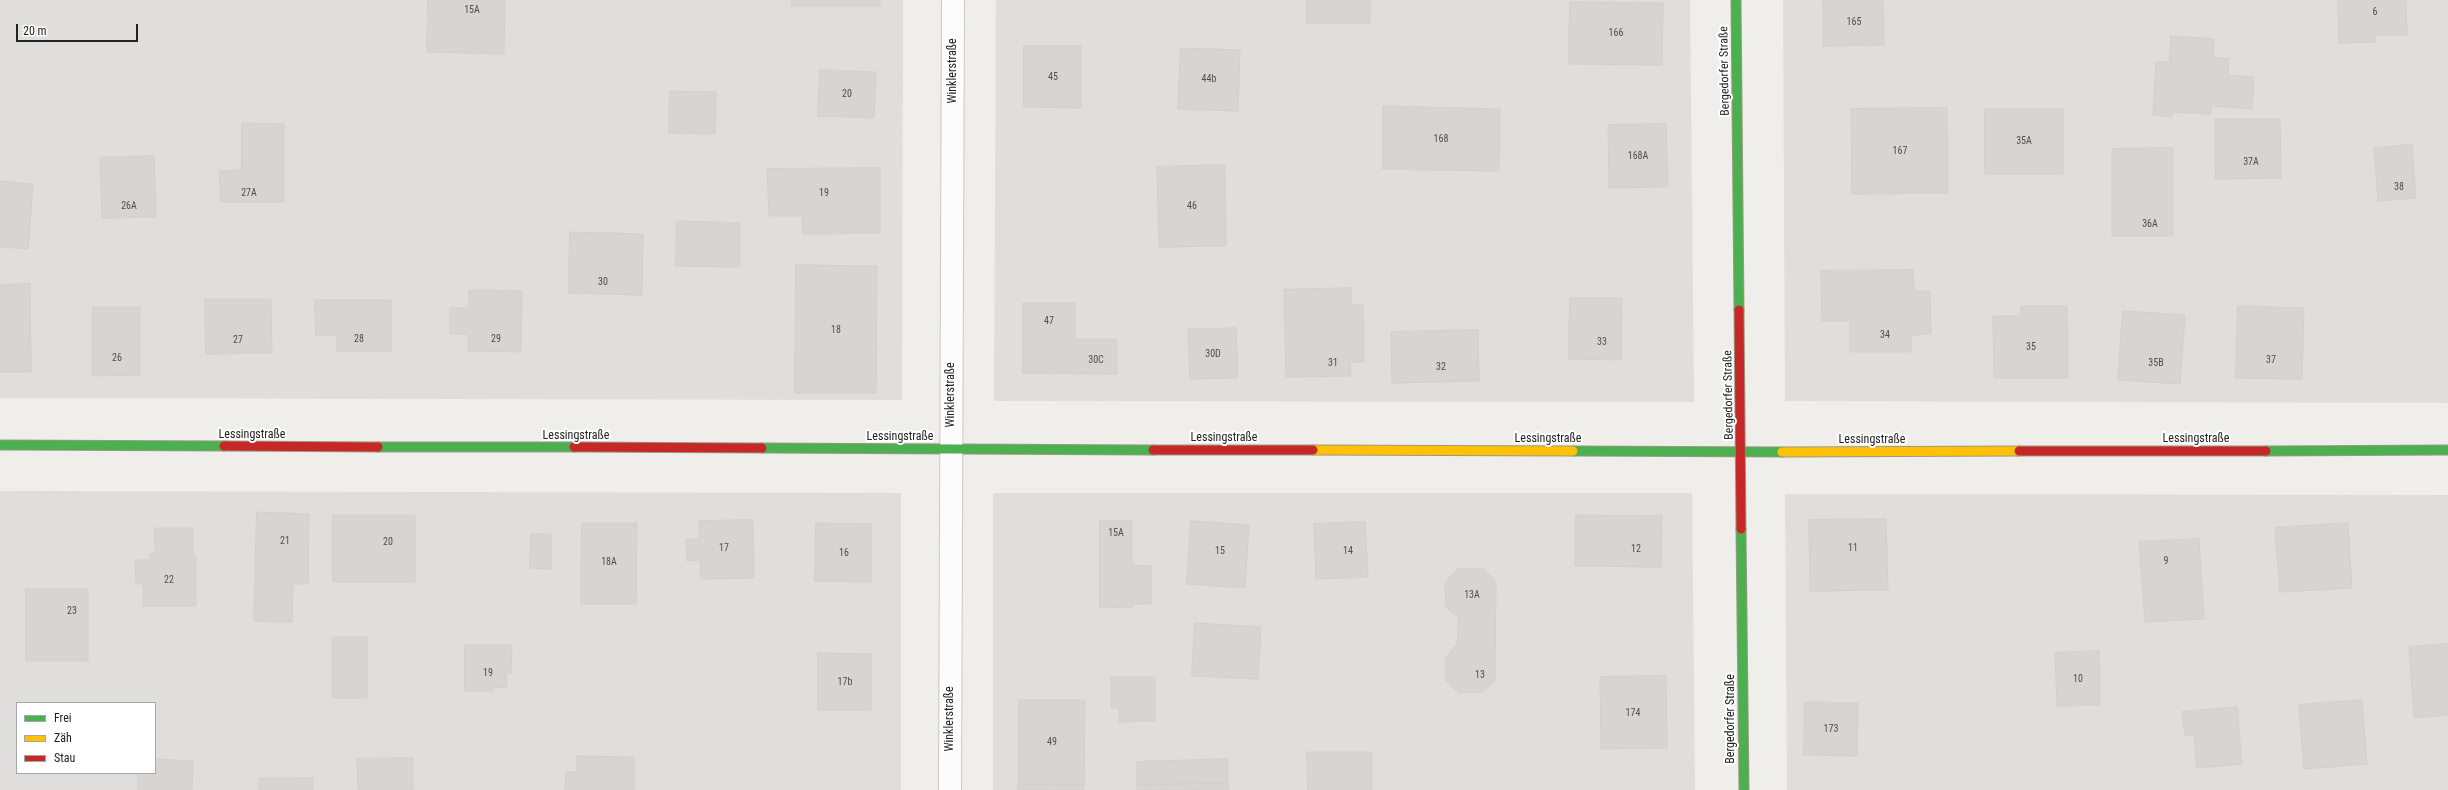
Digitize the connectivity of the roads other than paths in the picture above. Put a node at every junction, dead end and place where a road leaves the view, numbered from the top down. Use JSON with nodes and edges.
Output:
{"nodes":[{"id":1,"x":953,"y":0,"type":"edge"},
{"id":2,"x":1736,"y":0,"type":"edge"},
{"id":3,"x":0,"y":445,"type":"edge"},
{"id":4,"x":951,"y":449,"type":"junction"},
{"id":5,"x":2448,"y":450,"type":"edge"},
{"id":6,"x":1741,"y":452,"type":"junction"},
{"id":7,"x":950,"y":790,"type":"edge"},
{"id":8,"x":1744,"y":790,"type":"edge"}],
"edges":[{"from":1,"to":4,"type":"street","name":"Winklerstraße"},
{"from":2,"to":6,"type":"street","name":"Bergedorfer Straße"},
{"from":3,"to":4,"type":"street","name":"Lessingstraße"},
{"from":4,"to":6,"type":"street","name":"Lessingstraße"},
{"from":4,"to":7,"type":"street","name":"Winklerstraße"},
{"from":5,"to":6,"type":"street","name":"Lessingstraße"},
{"from":6,"to":8,"type":"street","name":"Bergedorfer Straße"}]}
